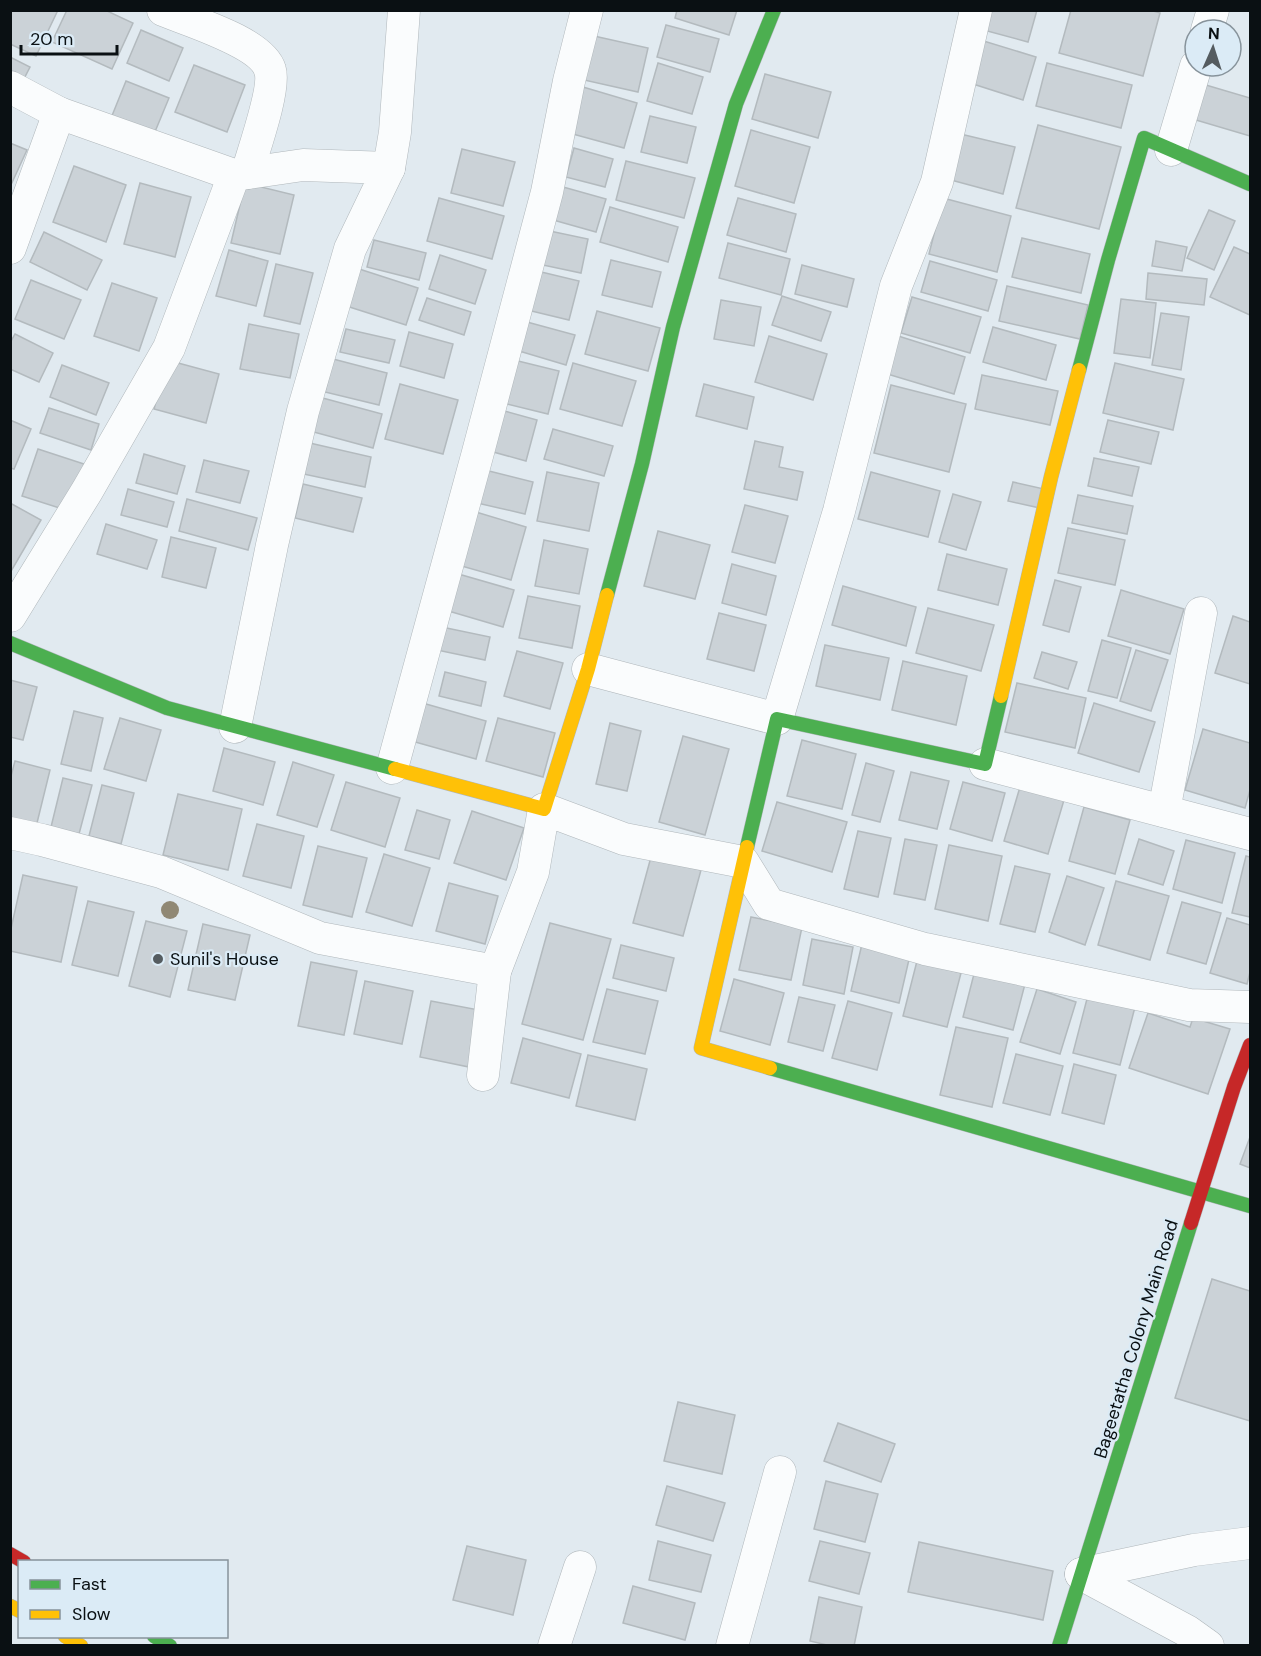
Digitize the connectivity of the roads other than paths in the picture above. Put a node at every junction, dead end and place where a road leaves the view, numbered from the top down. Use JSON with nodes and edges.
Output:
{"nodes":[{"id":1,"x":163,"y":10,"type":"edge"},
{"id":2,"x":404,"y":10,"type":"edge"},
{"id":3,"x":587,"y":10,"type":"edge"},
{"id":4,"x":774,"y":10,"type":"edge"},
{"id":5,"x":976,"y":10,"type":"edge"},
{"id":6,"x":1192,"y":78,"type":"edge"},
{"id":7,"x":10,"y":87,"type":"edge"},
{"id":8,"x":59,"y":113,"type":"junction"},
{"id":9,"x":1171,"y":150,"type":"junction"},
{"id":10,"x":389,"y":168,"type":"junction"},
{"id":11,"x":240,"y":174,"type":"junction"},
{"id":12,"x":1251,"y":184,"type":"edge"},
{"id":13,"x":10,"y":248,"type":"edge"},
{"id":14,"x":1201,"y":613,"type":"dead end"},
{"id":15,"x":10,"y":616,"type":"edge"},
{"id":16,"x":10,"y":643,"type":"edge"},
{"id":17,"x":588,"y":669,"type":"junction"},
{"id":18,"x":777,"y":719,"type":"junction"},
{"id":19,"x":235,"y":727,"type":"junction"},
{"id":20,"x":985,"y":764,"type":"junction"},
{"id":21,"x":392,"y":768,"type":"junction"},
{"id":22,"x":544,"y":809,"type":"junction"},
{"id":23,"x":1164,"y":811,"type":"junction"},
{"id":24,"x":10,"y":833,"type":"edge"},
{"id":25,"x":1251,"y":834,"type":"edge"},
{"id":26,"x":743,"y":862,"type":"junction"},
{"id":27,"x":495,"y":971,"type":"junction"},
{"id":28,"x":1251,"y":1007,"type":"edge"},
{"id":29,"x":1251,"y":1045,"type":"edge"},
{"id":30,"x":483,"y":1075,"type":"dead end"},
{"id":31,"x":1202,"y":1192,"type":"junction"},
{"id":32,"x":1251,"y":1206,"type":"edge"},
{"id":33,"x":780,"y":1472,"type":"dead end"},
{"id":34,"x":1251,"y":1543,"type":"edge"},
{"id":35,"x":579,"y":1567,"type":"dead end"},
{"id":36,"x":1081,"y":1574,"type":"junction"},
{"id":37,"x":68,"y":1638,"type":"edge"},
{"id":38,"x":157,"y":1638,"type":"edge"},
{"id":39,"x":81,"y":1646,"type":"edge"},
{"id":40,"x":170,"y":1646,"type":"edge"},
{"id":41,"x":554,"y":1646,"type":"edge"},
{"id":42,"x":732,"y":1646,"type":"edge"},
{"id":43,"x":1059,"y":1646,"type":"edge"},
{"id":44,"x":1208,"y":1646,"type":"edge"}],
"edges":[{"from":1,"to":11,"type":"street"},
{"from":2,"to":10,"type":"street"},
{"from":3,"to":21,"type":"street"},
{"from":4,"to":17,"type":"street"},
{"from":5,"to":18,"type":"street"},
{"from":6,"to":9,"type":"street"},
{"from":7,"to":8,"type":"street"},
{"from":8,"to":11,"type":"street"},
{"from":8,"to":13,"type":"street"},
{"from":9,"to":12,"type":"street"},
{"from":9,"to":20,"type":"street"},
{"from":10,"to":11,"type":"street"},
{"from":10,"to":19,"type":"street"},
{"from":11,"to":15,"type":"street"},
{"from":14,"to":23,"type":"street"},
{"from":16,"to":19,"type":"street"},
{"from":17,"to":18,"type":"street"},
{"from":17,"to":22,"type":"street"},
{"from":18,"to":20,"type":"street"},
{"from":18,"to":26,"type":"street"},
{"from":19,"to":21,"type":"street"},
{"from":20,"to":23,"type":"street"},
{"from":21,"to":22,"type":"street"},
{"from":22,"to":26,"type":"street"},
{"from":22,"to":27,"type":"street"},
{"from":23,"to":25,"type":"street"},
{"from":24,"to":27,"type":"street"},
{"from":26,"to":28,"type":"street"},
{"from":26,"to":31,"type":"street"},
{"from":27,"to":30,"type":"street"},
{"from":29,"to":31,"type":"street","name":"Bageetatha Colony Main Road"},
{"from":31,"to":32,"type":"street"},
{"from":31,"to":36,"type":"street","name":"Bageetatha Colony Main Road"},
{"from":33,"to":42,"type":"street"},
{"from":34,"to":36,"type":"street"},
{"from":35,"to":41,"type":"street"},
{"from":36,"to":43,"type":"street","name":"Bageetatha Colony Main Road"},
{"from":36,"to":44,"type":"street"},
{"from":37,"to":39,"type":"street"},
{"from":38,"to":40,"type":"street"}]}
